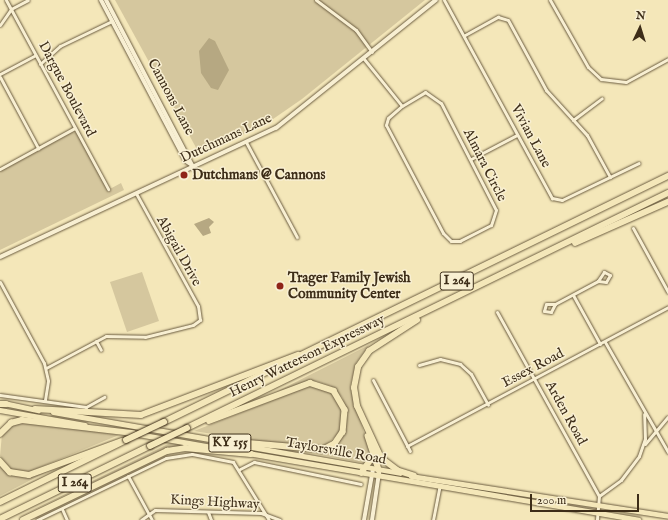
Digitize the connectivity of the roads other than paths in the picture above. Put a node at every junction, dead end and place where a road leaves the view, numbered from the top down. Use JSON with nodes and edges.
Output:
{"nodes":[{"id":1,"x":6,"y":0,"type":"edge"},
{"id":2,"x":28,"y":0,"type":"edge"},
{"id":3,"x":101,"y":0,"type":"edge"},
{"id":4,"x":106,"y":0,"type":"edge"},
{"id":5,"x":316,"y":0,"type":"edge"},
{"id":6,"x":436,"y":0,"type":"edge"},
{"id":7,"x":444,"y":0,"type":"edge"},
{"id":8,"x":550,"y":0,"type":"edge"},
{"id":9,"x":11,"y":9,"type":"junction"},
{"id":10,"x":114,"y":20,"type":"junction"},
{"id":11,"x":0,"y":25,"type":"edge"},
{"id":12,"x":465,"y":34,"type":"junction"},
{"id":13,"x":372,"y":52,"type":"junction"},
{"id":14,"x":35,"y":54,"type":"junction"},
{"id":15,"x":364,"y":59,"type":"junction"},
{"id":16,"x":668,"y":59,"type":"edge"},
{"id":17,"x":40,"y":64,"type":"junction"},
{"id":18,"x":0,"y":76,"type":"edge"},
{"id":19,"x":602,"y":98,"type":"dead end"},
{"id":20,"x":402,"y":106,"type":"junction"},
{"id":21,"x":573,"y":120,"type":"junction"},
{"id":22,"x":74,"y":128,"type":"junction"},
{"id":23,"x":517,"y":135,"type":"junction"},
{"id":24,"x":246,"y":142,"type":"junction"},
{"id":25,"x":38,"y":148,"type":"junction"},
{"id":26,"x":471,"y":159,"type":"junction"},
{"id":27,"x":639,"y":163,"type":"dead end"},
{"id":28,"x":192,"y":166,"type":"junction"},
{"id":29,"x":0,"y":169,"type":"edge"},
{"id":30,"x":668,"y":176,"type":"edge"},
{"id":31,"x":610,"y":177,"type":"junction"},
{"id":32,"x":108,"y":189,"type":"dead end"},
{"id":33,"x":668,"y":192,"type":"edge"},
{"id":34,"x":136,"y":193,"type":"junction"},
{"id":35,"x":668,"y":202,"type":"edge"},
{"id":36,"x":633,"y":228,"type":"dead end"},
{"id":37,"x":297,"y":237,"type":"dead end"},
{"id":38,"x":545,"y":255,"type":"junction"},
{"id":39,"x":0,"y":258,"type":"edge"},
{"id":40,"x":598,"y":281,"type":"dead end"},
{"id":41,"x":0,"y":282,"type":"edge"},
{"id":42,"x":668,"y":292,"type":"edge"},
{"id":43,"x":573,"y":295,"type":"junction"},
{"id":44,"x":555,"y":304,"type":"dead end"},
{"id":45,"x":668,"y":307,"type":"edge"},
{"id":46,"x":434,"y":309,"type":"junction"},
{"id":47,"x":497,"y":312,"type":"dead end"},
{"id":48,"x":96,"y":341,"type":"junction"},
{"id":49,"x":605,"y":342,"type":"junction"},
{"id":50,"x":600,"y":344,"type":"junction"},
{"id":51,"x":323,"y":347,"type":"junction"},
{"id":52,"x":101,"y":350,"type":"dead end"},
{"id":53,"x":419,"y":366,"type":"dead end"},
{"id":54,"x":46,"y":368,"type":"junction"},
{"id":55,"x":373,"y":380,"type":"dead end"},
{"id":56,"x":535,"y":380,"type":"junction"},
{"id":57,"x":0,"y":395,"type":"edge"},
{"id":58,"x":104,"y":397,"type":"dead end"},
{"id":59,"x":45,"y":401,"type":"junction"},
{"id":60,"x":2,"y":404,"type":"edge"},
{"id":61,"x":488,"y":405,"type":"junction"},
{"id":62,"x":35,"y":409,"type":"junction"},
{"id":63,"x":0,"y":410,"type":"edge"},
{"id":64,"x":644,"y":412,"type":"junction"},
{"id":65,"x":668,"y":418,"type":"edge"},
{"id":66,"x":190,"y":427,"type":"junction"},
{"id":67,"x":366,"y":428,"type":"junction"},
{"id":68,"x":655,"y":430,"type":"junction"},
{"id":69,"x":133,"y":433,"type":"junction"},
{"id":70,"x":0,"y":434,"type":"edge"},
{"id":71,"x":126,"y":440,"type":"junction"},
{"id":72,"x":220,"y":441,"type":"junction"},
{"id":73,"x":407,"y":446,"type":"junction"},
{"id":74,"x":644,"y":446,"type":"junction"},
{"id":75,"x":410,"y":451,"type":"dead end"},
{"id":76,"x":668,"y":452,"type":"edge"},
{"id":77,"x":251,"y":454,"type":"junction"},
{"id":78,"x":374,"y":455,"type":"junction"},
{"id":79,"x":0,"y":461,"type":"edge"},
{"id":80,"x":240,"y":469,"type":"junction"},
{"id":81,"x":373,"y":469,"type":"junction"},
{"id":82,"x":361,"y":474,"type":"junction"},
{"id":83,"x":128,"y":476,"type":"junction"},
{"id":84,"x":372,"y":476,"type":"junction"},
{"id":85,"x":414,"y":476,"type":"junction"},
{"id":86,"x":379,"y":477,"type":"junction"},
{"id":87,"x":361,"y":484,"type":"dead end"},
{"id":88,"x":439,"y":488,"type":"junction"},
{"id":89,"x":599,"y":496,"type":"junction"},
{"id":90,"x":0,"y":502,"type":"edge"},
{"id":91,"x":599,"y":506,"type":"junction"},
{"id":92,"x":62,"y":509,"type":"junction"},
{"id":93,"x":148,"y":512,"type":"junction"},
{"id":94,"x":208,"y":512,"type":"junction"},
{"id":95,"x":598,"y":514,"type":"junction"},
{"id":96,"x":266,"y":516,"type":"junction"},
{"id":97,"x":668,"y":516,"type":"edge"},
{"id":98,"x":0,"y":519,"type":"edge"},
{"id":99,"x":23,"y":520,"type":"edge"},
{"id":100,"x":37,"y":520,"type":"edge"},
{"id":101,"x":67,"y":520,"type":"edge"},
{"id":102,"x":141,"y":520,"type":"edge"},
{"id":103,"x":152,"y":520,"type":"edge"},
{"id":104,"x":211,"y":520,"type":"edge"},
{"id":105,"x":269,"y":520,"type":"edge"},
{"id":106,"x":280,"y":520,"type":"edge"},
{"id":107,"x":364,"y":520,"type":"edge"},
{"id":108,"x":372,"y":520,"type":"edge"},
{"id":109,"x":433,"y":520,"type":"edge"},
{"id":110,"x":597,"y":520,"type":"edge"},
{"id":111,"x":638,"y":520,"type":"edge"}],
"edges":[{"from":1,"to":9,"type":"street","name":"Dargue Boulevard"},
{"from":2,"to":9,"type":"street"},
{"from":3,"to":10,"type":"main road","name":"Cannons Lane"},
{"from":4,"to":10,"type":"main road","name":"Cannons Lane"},
{"from":5,"to":13,"type":"street"},
{"from":6,"to":13,"type":"main road","name":"Dutchmans Lane"},
{"from":7,"to":12,"type":"street","name":"Vivian Lane"},
{"from":8,"to":16,"type":"street"},
{"from":9,"to":11,"type":"street"},
{"from":9,"to":14,"type":"street","name":"Dargue Boulevard"},
{"from":10,"to":17,"type":"street"},
{"from":10,"to":28,"type":"main road","name":"Cannons Lane"},
{"from":12,"to":21,"type":"street"},
{"from":12,"to":23,"type":"street","name":"Vivian Lane"},
{"from":13,"to":15,"type":"main road","name":"Dutchmans Lane"},
{"from":14,"to":17,"type":"street","name":"Dargue Boulevard"},
{"from":14,"to":18,"type":"street"},
{"from":15,"to":20,"type":"street"},
{"from":15,"to":24,"type":"main road","name":"Dutchmans Lane"},
{"from":17,"to":22,"type":"street","name":"Dargue Boulevard"},
{"from":18,"to":25,"type":"street"},
{"from":19,"to":21,"type":"street"},
{"from":20,"to":26,"type":"street","name":"Almara Circle"},
{"from":20,"to":26,"type":"street","name":"Almara Circle"},
{"from":21,"to":31,"type":"street"},
{"from":22,"to":25,"type":"street"},
{"from":22,"to":32,"type":"street","name":"Dargue Boulevard"},
{"from":23,"to":26,"type":"street"},
{"from":23,"to":31,"type":"street","name":"Vivian Lane"},
{"from":24,"to":28,"type":"main road","name":"Dutchmans Lane"},
{"from":24,"to":37,"type":"street"},
{"from":25,"to":29,"type":"street"},
{"from":27,"to":31,"type":"street","name":"Vivian Lane"},
{"from":28,"to":34,"type":"main road","name":"Dutchmans Lane"},
{"from":30,"to":51,"type":"highway","name":"Henry Watterson Expressway","number":"I 264"},
{"from":33,"to":38,"type":"highway","name":"Henry Watterson Expressway","number":"I 264"},
{"from":34,"to":39,"type":"main road","name":"Dutchmans Lane"},
{"from":34,"to":48,"type":"street","name":"Abigail Drive"},
{"from":35,"to":38,"type":"highway"},
{"from":36,"to":42,"type":"street"},
{"from":38,"to":46,"type":"highway","name":"Henry Watterson Expressway","number":"I 264"},
{"from":40,"to":43,"type":"street"},
{"from":41,"to":54,"type":"street"},
{"from":43,"to":44,"type":"street"},
{"from":43,"to":50,"type":"street"},
{"from":45,"to":49,"type":"street","name":"Essex Road"},
{"from":46,"to":66,"type":"highway","name":"Henry Watterson Expressway","number":"I 264"},
{"from":46,"to":67,"type":"highway"},
{"from":47,"to":56,"type":"street","name":"Arden Road"},
{"from":48,"to":52,"type":"street"},
{"from":48,"to":54,"type":"street"},
{"from":49,"to":50,"type":"street","name":"Essex Road"},
{"from":49,"to":64,"type":"street"},
{"from":50,"to":56,"type":"street","name":"Essex Road"},
{"from":51,"to":62,"type":"highway"},
{"from":51,"to":71,"type":"highway","name":"Henry Watterson Expressway","number":"I 264","bridge":true},
{"from":53,"to":61,"type":"street"},
{"from":54,"to":59,"type":"street"},
{"from":55,"to":73,"type":"street"},
{"from":56,"to":61,"type":"street","name":"Essex Road"},
{"from":56,"to":89,"type":"street","name":"Arden Road"},
{"from":57,"to":59,"type":"street"},
{"from":58,"to":59,"type":"street"},
{"from":60,"to":62,"type":"main road","name":"Taylorsville Road","number":"KY 155"},
{"from":61,"to":73,"type":"street","name":"Essex Road"},
{"from":62,"to":72,"type":"main road","name":"Taylorsville Road","number":"KY 155"},
{"from":63,"to":69,"type":"main road","name":"Taylorsville Road","number":"KY 155"},
{"from":64,"to":68,"type":"street"},
{"from":64,"to":74,"type":"street"},
{"from":65,"to":68,"type":"street"},
{"from":66,"to":72,"type":"highway"},
{"from":66,"to":98,"type":"highway","name":"Henry Watterson Expressway","number":"I 264","bridge":true},
{"from":67,"to":78,"type":"highway"},
{"from":67,"to":85,"type":"highway"},
{"from":68,"to":74,"type":"street"},
{"from":68,"to":76,"type":"street"},
{"from":69,"to":70,"type":"highway"},
{"from":69,"to":77,"type":"main road","name":"Taylorsville Road","number":"KY 155"},
{"from":71,"to":79,"type":"highway"},
{"from":71,"to":90,"type":"highway","name":"Henry Watterson Expressway","number":"I 264"},
{"from":72,"to":81,"type":"main road","name":"Taylorsville Road","number":"KY 155"},
{"from":73,"to":75,"type":"street"},
{"from":74,"to":89,"type":"street"},
{"from":77,"to":82,"type":"main road","name":"Taylorsville Road","number":"KY 155"},
{"from":77,"to":99,"type":"highway"},
{"from":78,"to":81,"type":"highway"},
{"from":78,"to":81,"type":"highway"},
{"from":80,"to":83,"type":"street"},
{"from":80,"to":87,"type":"street","name":"Taylorsville Road"},
{"from":80,"to":96,"type":"street"},
{"from":81,"to":82,"type":"highway"},
{"from":81,"to":84,"type":"main road"},
{"from":81,"to":85,"type":"main road","name":"Taylorsville Road","number":"KY 155"},
{"from":81,"to":86,"type":"main road"},
{"from":82,"to":84,"type":"main road","name":"Taylorsville Road","number":"KY 155"},
{"from":83,"to":92,"type":"street"},
{"from":83,"to":93,"type":"street"},
{"from":84,"to":86,"type":"main road","name":"Taylorsville Road","number":"KY 155"},
{"from":84,"to":107,"type":"main road"},
{"from":85,"to":91,"type":"main road","name":"Taylorsville Road","number":"KY 155"},
{"from":86,"to":88,"type":"main road","name":"Taylorsville Road","number":"KY 155"},
{"from":86,"to":108,"type":"main road"},
{"from":88,"to":95,"type":"main road","name":"Taylorsville Road","number":"KY 155"},
{"from":88,"to":109,"type":"street"},
{"from":89,"to":91,"type":"street","name":"Arden Road"},
{"from":91,"to":95,"type":"street","name":"Arden Road"},
{"from":91,"to":97,"type":"main road","name":"Taylorsville Road","number":"KY 155"},
{"from":92,"to":100,"type":"street"},
{"from":92,"to":101,"type":"street"},
{"from":93,"to":94,"type":"street","name":"Kings Highway"},
{"from":93,"to":102,"type":"street"},
{"from":93,"to":103,"type":"street"},
{"from":94,"to":96,"type":"street","name":"Kings Highway"},
{"from":94,"to":104,"type":"street"},
{"from":95,"to":110,"type":"street","name":"Arden Road"},
{"from":95,"to":111,"type":"main road","name":"Taylorsville Road","number":"KY 155"},
{"from":96,"to":105,"type":"street"},
{"from":96,"to":106,"type":"street","name":"Kings Highway"}]}
